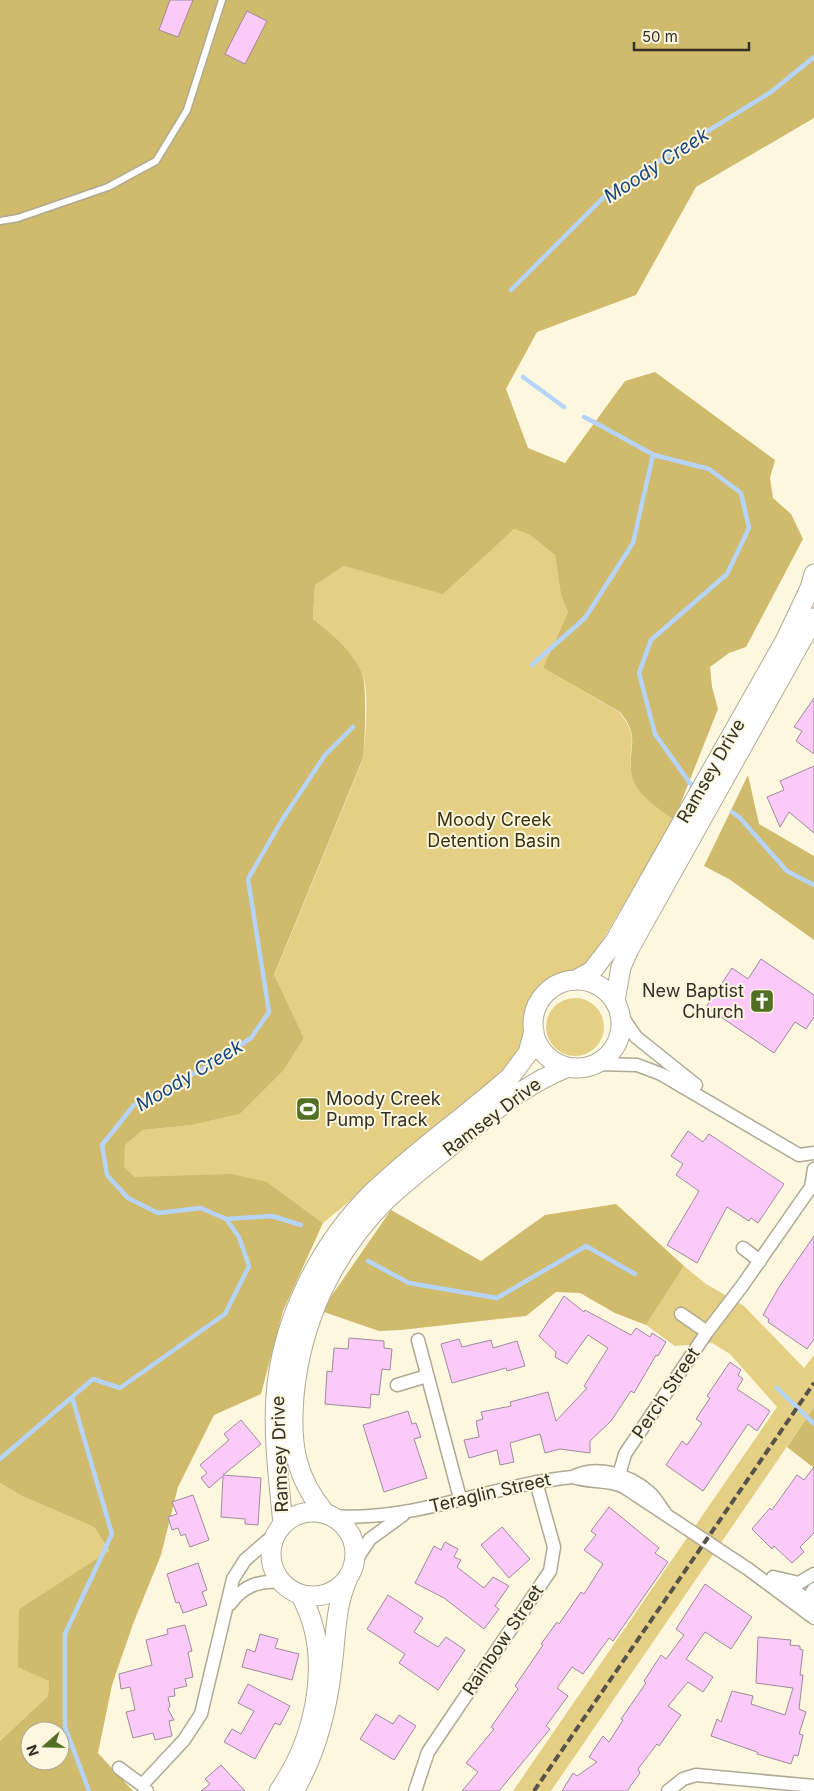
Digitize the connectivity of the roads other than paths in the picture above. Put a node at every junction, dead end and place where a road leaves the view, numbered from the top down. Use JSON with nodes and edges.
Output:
{"nodes":[{"id":1,"x":222,"y":0,"type":"edge"},
{"id":2,"x":0,"y":221,"type":"edge"},
{"id":3,"x":814,"y":574,"type":"edge"},
{"id":4,"x":814,"y":618,"type":"edge"},
{"id":5,"x":576,"y":980,"type":"junction"},
{"id":6,"x":618,"y":1008,"type":"junction"},
{"id":7,"x":534,"y":1031,"type":"junction"},
{"id":8,"x":597,"y":1064,"type":"junction"},
{"id":9,"x":568,"y":1067,"type":"junction"},
{"id":10,"x":743,"y":1122,"type":"junction"},
{"id":11,"x":814,"y":1153,"type":"edge"},
{"id":12,"x":799,"y":1156,"type":"junction"},
{"id":13,"x":814,"y":1173,"type":"edge"},
{"id":14,"x":743,"y":1248,"type":"dead end"},
{"id":15,"x":760,"y":1261,"type":"junction"},
{"id":16,"x":681,"y":1314,"type":"dead end"},
{"id":17,"x":707,"y":1332,"type":"junction"},
{"id":18,"x":418,"y":1340,"type":"dead end"},
{"id":19,"x":427,"y":1376,"type":"junction"},
{"id":20,"x":397,"y":1384,"type":"dead end"},
{"id":21,"x":618,"y":1479,"type":"junction"},
{"id":22,"x":536,"y":1482,"type":"junction"},
{"id":23,"x":460,"y":1498,"type":"junction"},
{"id":24,"x":408,"y":1512,"type":"junction"},
{"id":25,"x":329,"y":1515,"type":"junction"},
{"id":26,"x":279,"y":1529,"type":"junction"},
{"id":27,"x":748,"y":1569,"type":"junction"},
{"id":28,"x":351,"y":1571,"type":"junction"},
{"id":29,"x":814,"y":1574,"type":"edge"},
{"id":30,"x":773,"y":1577,"type":"junction"},
{"id":31,"x":281,"y":1582,"type":"junction"},
{"id":32,"x":300,"y":1594,"type":"junction"},
{"id":33,"x":808,"y":1599,"type":"edge"},
{"id":34,"x":228,"y":1606,"type":"junction"},
{"id":35,"x":814,"y":1618,"type":"edge"},
{"id":36,"x":119,"y":1768,"type":"dead end"},
{"id":37,"x":814,"y":1786,"type":"edge"},
{"id":38,"x":145,"y":1788,"type":"edge"},
{"id":39,"x":279,"y":1791,"type":"edge"},
{"id":40,"x":294,"y":1791,"type":"edge"},
{"id":41,"x":415,"y":1791,"type":"edge"},
{"id":42,"x":668,"y":1791,"type":"edge"}],
"edges":[{"from":1,"to":2,"type":"lane"},
{"from":3,"to":5,"type":"main road","name":"Ramsey Drive"},
{"from":4,"to":6,"type":"main road","name":"Ramsey Drive"},
{"from":5,"to":6,"type":"main road"},
{"from":5,"to":7,"type":"main road"},
{"from":6,"to":8,"type":"main road"},
{"from":6,"to":10,"type":"street"},
{"from":7,"to":9,"type":"main road"},
{"from":7,"to":26,"type":"main road","name":"Ramsey Drive"},
{"from":8,"to":9,"type":"main road"},
{"from":8,"to":10,"type":"street"},
{"from":9,"to":25,"type":"main road","name":"Ramsey Drive"},
{"from":10,"to":12,"type":"street"},
{"from":11,"to":12,"type":"street"},
{"from":12,"to":13,"type":"street"},
{"from":13,"to":15,"type":"street"},
{"from":14,"to":15,"type":"street"},
{"from":15,"to":17,"type":"street"},
{"from":16,"to":17,"type":"street","name":"Perch Street"},
{"from":17,"to":21,"type":"street","name":"Perch Street"},
{"from":18,"to":19,"type":"street"},
{"from":19,"to":20,"type":"street"},
{"from":19,"to":23,"type":"street"},
{"from":21,"to":22,"type":"street","name":"Teraglin Street"},
{"from":21,"to":27,"type":"street","name":"Teraglin Street"},
{"from":22,"to":23,"type":"street","name":"Teraglin Street"},
{"from":22,"to":41,"type":"street","name":"Rainbow Street"},
{"from":23,"to":24,"type":"street","name":"Teraglin Street"},
{"from":24,"to":25,"type":"street","name":"Teraglin Street"},
{"from":24,"to":28,"type":"street","name":"Teraglin Street"},
{"from":25,"to":26,"type":"main road"},
{"from":25,"to":28,"type":"main road"},
{"from":26,"to":31,"type":"main road"},
{"from":26,"to":34,"type":"street"},
{"from":27,"to":30,"type":"street","name":"Teraglin Street"},
{"from":27,"to":33,"type":"street","name":"Teraglin Street"},
{"from":28,"to":32,"type":"main road"},
{"from":28,"to":40,"type":"main road"},
{"from":29,"to":30,"type":"street"},
{"from":30,"to":33,"type":"street","name":"Teraglin Street"},
{"from":31,"to":32,"type":"main road"},
{"from":31,"to":34,"type":"street"},
{"from":32,"to":39,"type":"main road"},
{"from":33,"to":35,"type":"street"},
{"from":34,"to":38,"type":"street"},
{"from":36,"to":38,"type":"street"},
{"from":37,"to":42,"type":"street"}]}
